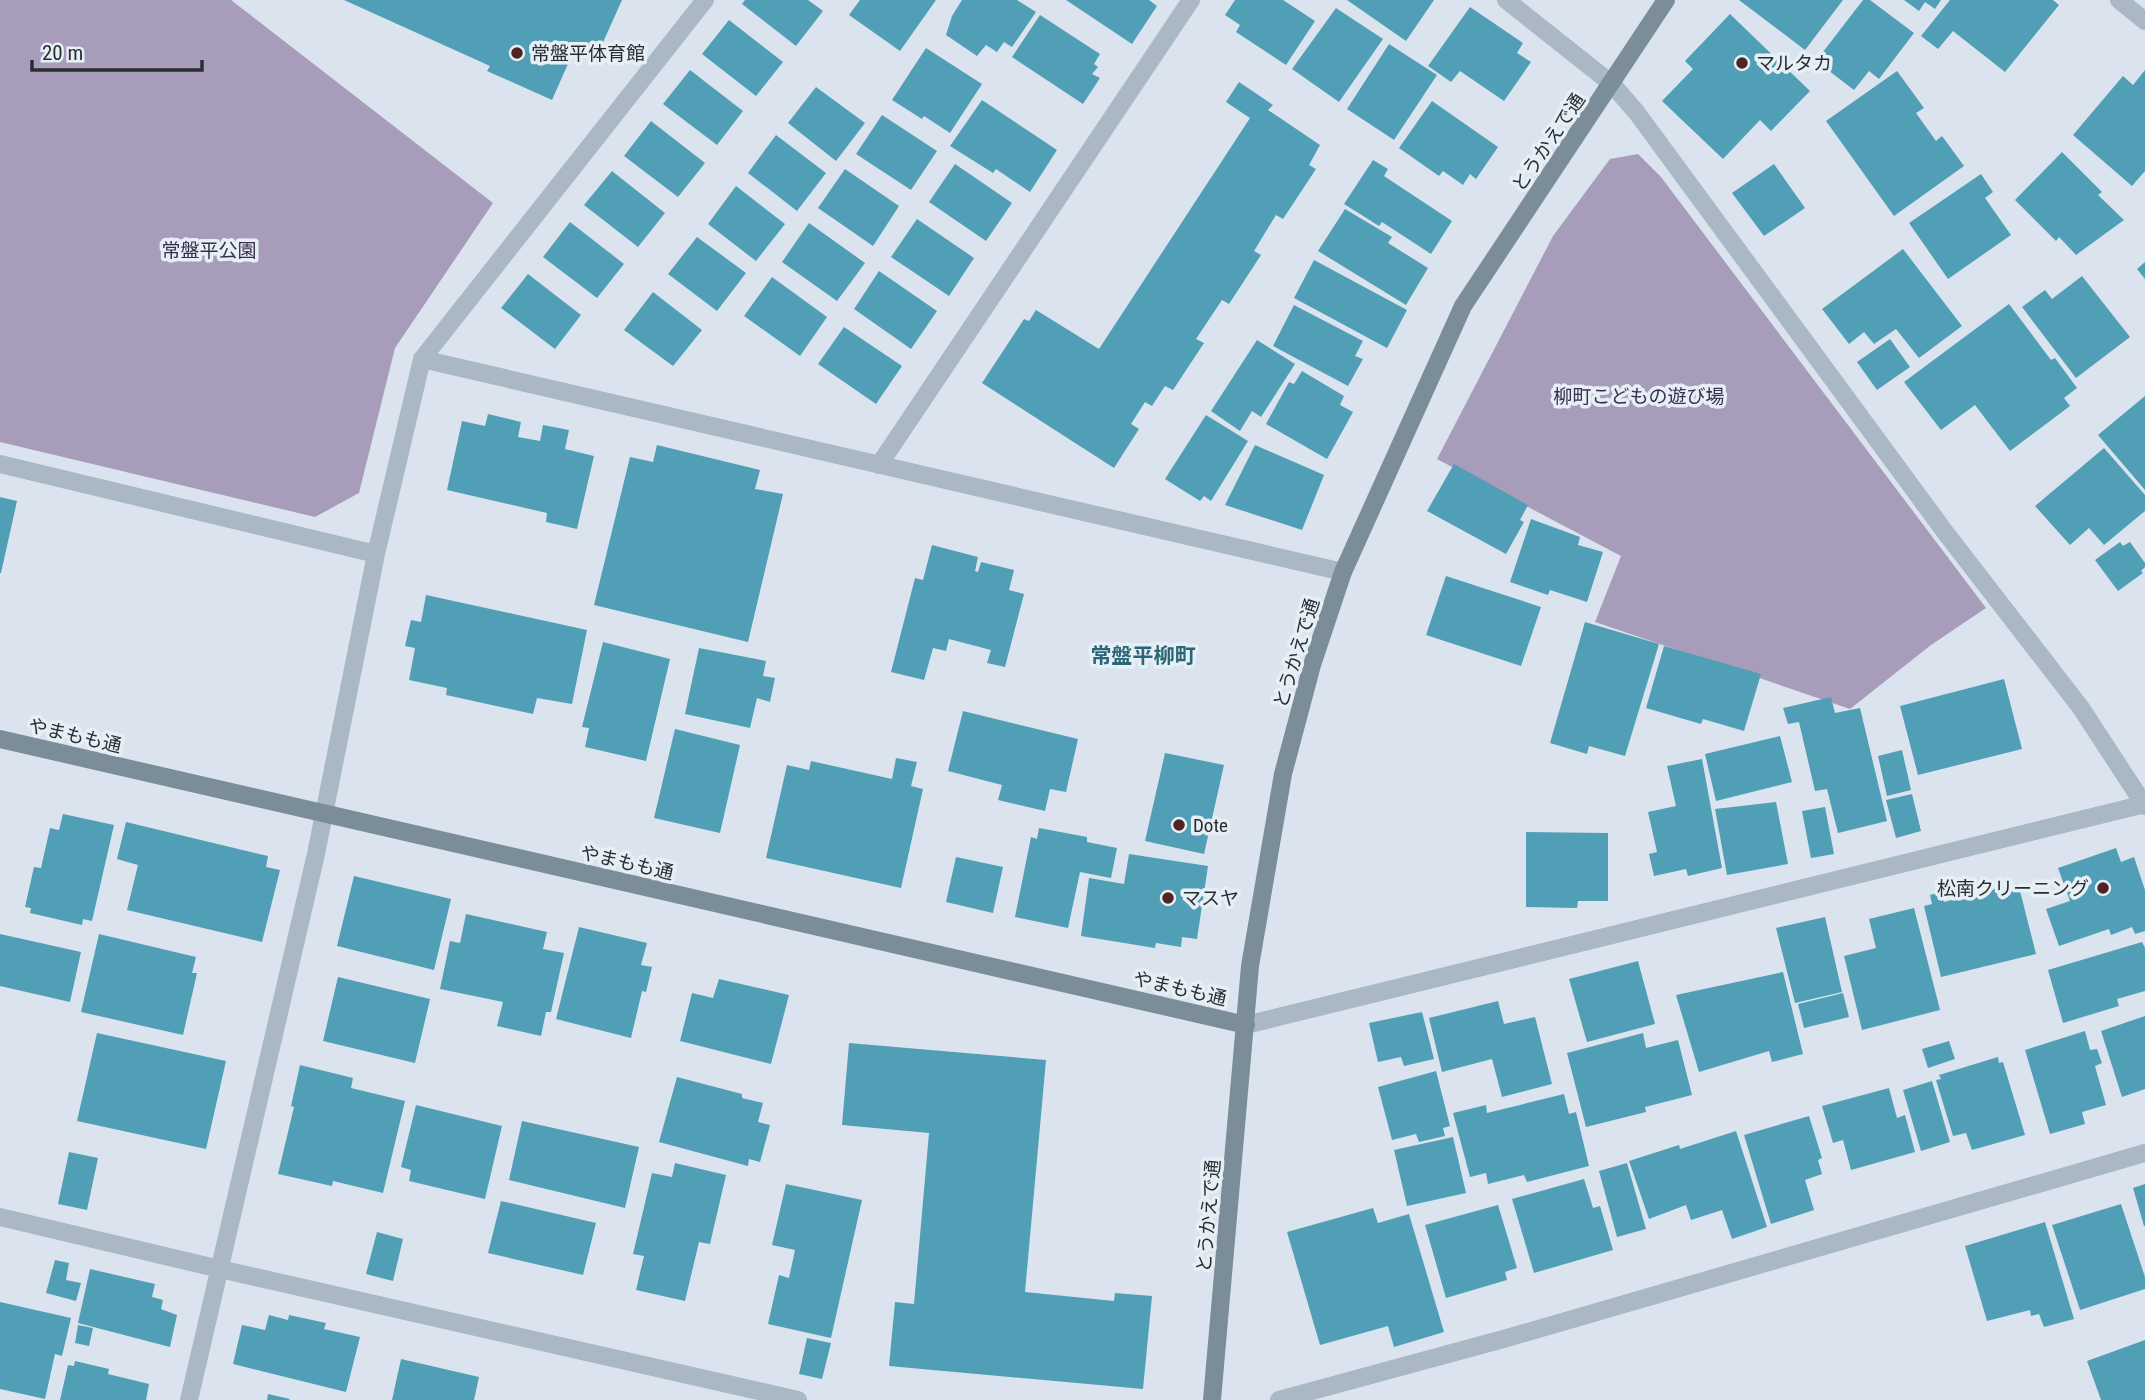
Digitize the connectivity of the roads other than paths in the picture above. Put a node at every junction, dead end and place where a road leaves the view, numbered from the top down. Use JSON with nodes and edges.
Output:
{"nodes":[{"id":1,"x":705,"y":0,"type":"edge"},
{"id":2,"x":1191,"y":0,"type":"edge"},
{"id":3,"x":1506,"y":0,"type":"edge"},
{"id":4,"x":1666,"y":0,"type":"edge"},
{"id":5,"x":2119,"y":0,"type":"edge"},
{"id":6,"x":2145,"y":20,"type":"edge"},
{"id":7,"x":1612,"y":84,"type":"junction"},
{"id":8,"x":422,"y":359,"type":"junction"},
{"id":9,"x":0,"y":464,"type":"edge"},
{"id":10,"x":879,"y":465,"type":"junction"},
{"id":11,"x":376,"y":554,"type":"junction"},
{"id":12,"x":1343,"y":572,"type":"junction"},
{"id":13,"x":0,"y":739,"type":"edge"},
{"id":14,"x":2145,"y":805,"type":"edge"},
{"id":15,"x":324,"y":814,"type":"junction"},
{"id":16,"x":1246,"y":1025,"type":"junction"},
{"id":17,"x":2145,"y":1153,"type":"edge"},
{"id":18,"x":0,"y":1217,"type":"edge"},
{"id":19,"x":220,"y":1269,"type":"junction"},
{"id":20,"x":189,"y":1400,"type":"edge"},
{"id":21,"x":798,"y":1400,"type":"edge"},
{"id":22,"x":1212,"y":1400,"type":"edge"},
{"id":23,"x":1279,"y":1400,"type":"edge"}],
"edges":[{"from":1,"to":8,"type":"street"},
{"from":2,"to":10,"type":"street"},
{"from":3,"to":7,"type":"street"},
{"from":4,"to":7,"type":"street","name":"とうかえで通"},
{"from":5,"to":6,"type":"street"},
{"from":7,"to":12,"type":"street","name":"とうかえで通"},
{"from":7,"to":14,"type":"street"},
{"from":8,"to":10,"type":"street"},
{"from":8,"to":11,"type":"street"},
{"from":9,"to":11,"type":"street"},
{"from":10,"to":12,"type":"street"},
{"from":11,"to":15,"type":"street"},
{"from":12,"to":16,"type":"street","name":"とうかえで通"},
{"from":13,"to":15,"type":"street","name":"やまもも通"},
{"from":14,"to":16,"type":"street"},
{"from":15,"to":16,"type":"street","name":"やまもも通"},
{"from":15,"to":19,"type":"street"},
{"from":16,"to":22,"type":"street","name":"とうかえで通"},
{"from":17,"to":23,"type":"street"},
{"from":18,"to":19,"type":"street"},
{"from":19,"to":20,"type":"street"},
{"from":19,"to":21,"type":"street"}]}
